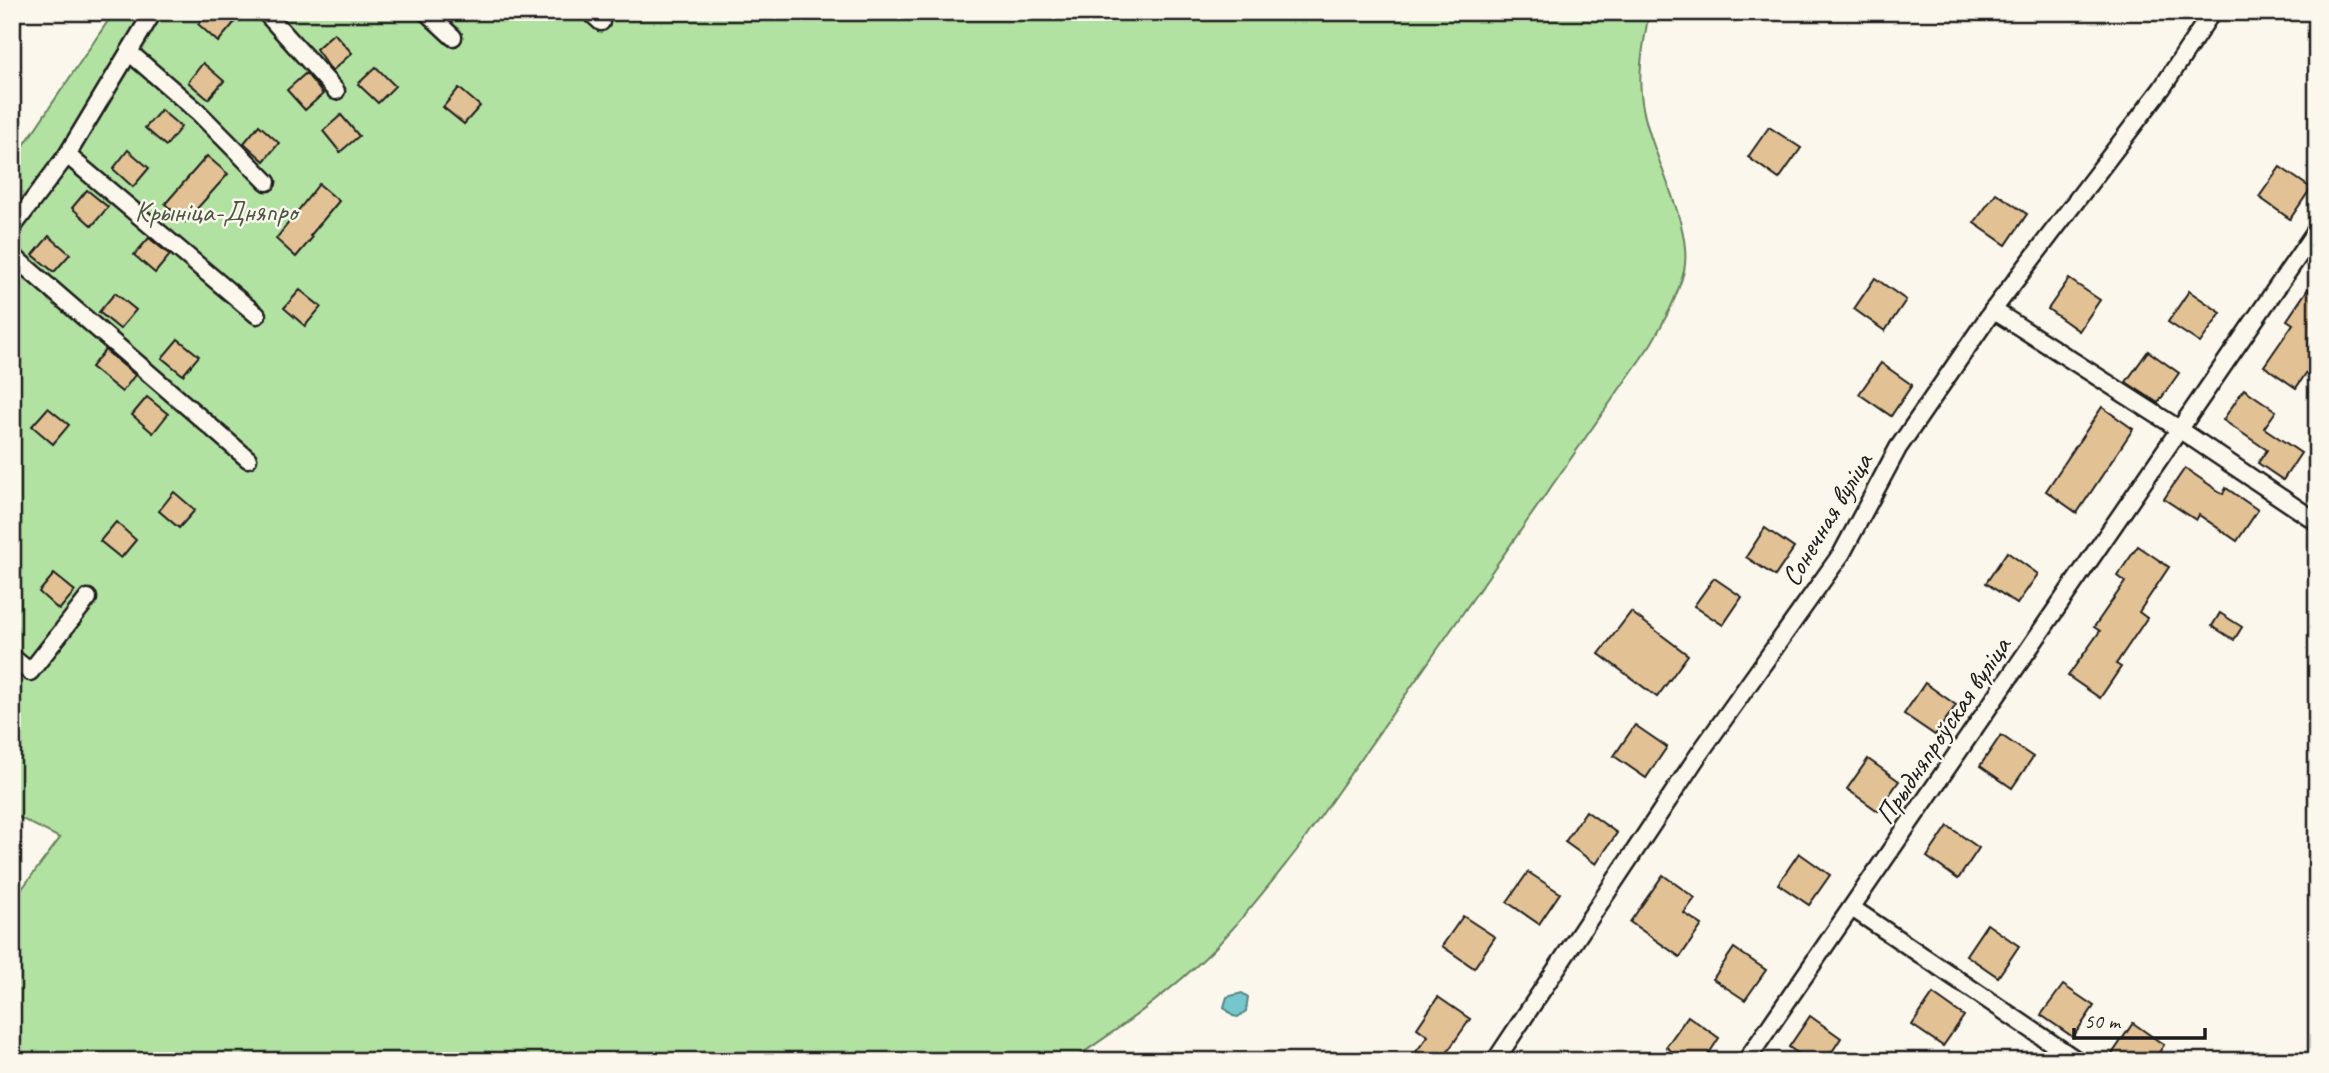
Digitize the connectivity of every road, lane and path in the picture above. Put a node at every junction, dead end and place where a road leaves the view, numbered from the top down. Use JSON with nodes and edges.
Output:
{"nodes":[{"id":1,"x":153,"y":12,"type":"edge"},
{"id":2,"x":265,"y":12,"type":"edge"},
{"id":3,"x":426,"y":12,"type":"edge"},
{"id":4,"x":2212,"y":12,"type":"edge"},
{"id":5,"x":453,"y":37,"type":"dead end"},
{"id":6,"x":128,"y":52,"type":"junction"},
{"id":7,"x":336,"y":92,"type":"dead end"},
{"id":8,"x":67,"y":155,"type":"junction"},
{"id":9,"x":267,"y":182,"type":"dead end"},
{"id":10,"x":12,"y":228,"type":"edge"},
{"id":11,"x":2317,"y":229,"type":"edge"},
{"id":12,"x":12,"y":254,"type":"edge"},
{"id":13,"x":1993,"y":310,"type":"junction"},
{"id":14,"x":257,"y":315,"type":"dead end"},
{"id":15,"x":2179,"y":429,"type":"junction"},
{"id":16,"x":247,"y":459,"type":"dead end"},
{"id":17,"x":2317,"y":522,"type":"edge"},
{"id":18,"x":88,"y":598,"type":"dead end"},
{"id":19,"x":12,"y":657,"type":"edge"},
{"id":20,"x":1852,"y":908,"type":"junction"},
{"id":21,"x":1494,"y":1061,"type":"edge"},
{"id":22,"x":1746,"y":1061,"type":"edge"},
{"id":23,"x":2078,"y":1061,"type":"edge"}],
"edges":[{"from":1,"to":6,"type":"street"},
{"from":2,"to":7,"type":"street"},
{"from":3,"to":5,"type":"street"},
{"from":4,"to":13,"type":"street","name":"Сонечная вуліца"},
{"from":6,"to":8,"type":"street"},
{"from":6,"to":9,"type":"street"},
{"from":8,"to":10,"type":"street"},
{"from":8,"to":14,"type":"street"},
{"from":11,"to":15,"type":"street","name":"Прыдняпроўская вуліца"},
{"from":12,"to":16,"type":"street"},
{"from":13,"to":15,"type":"street"},
{"from":13,"to":21,"type":"street","name":"Сонечная вуліца"},
{"from":15,"to":17,"type":"street"},
{"from":15,"to":20,"type":"street","name":"Прыдняпроўская вуліца"},
{"from":18,"to":19,"type":"street"},
{"from":20,"to":22,"type":"street","name":"Прыдняпроўская вуліца"},
{"from":20,"to":23,"type":"street"}]}
